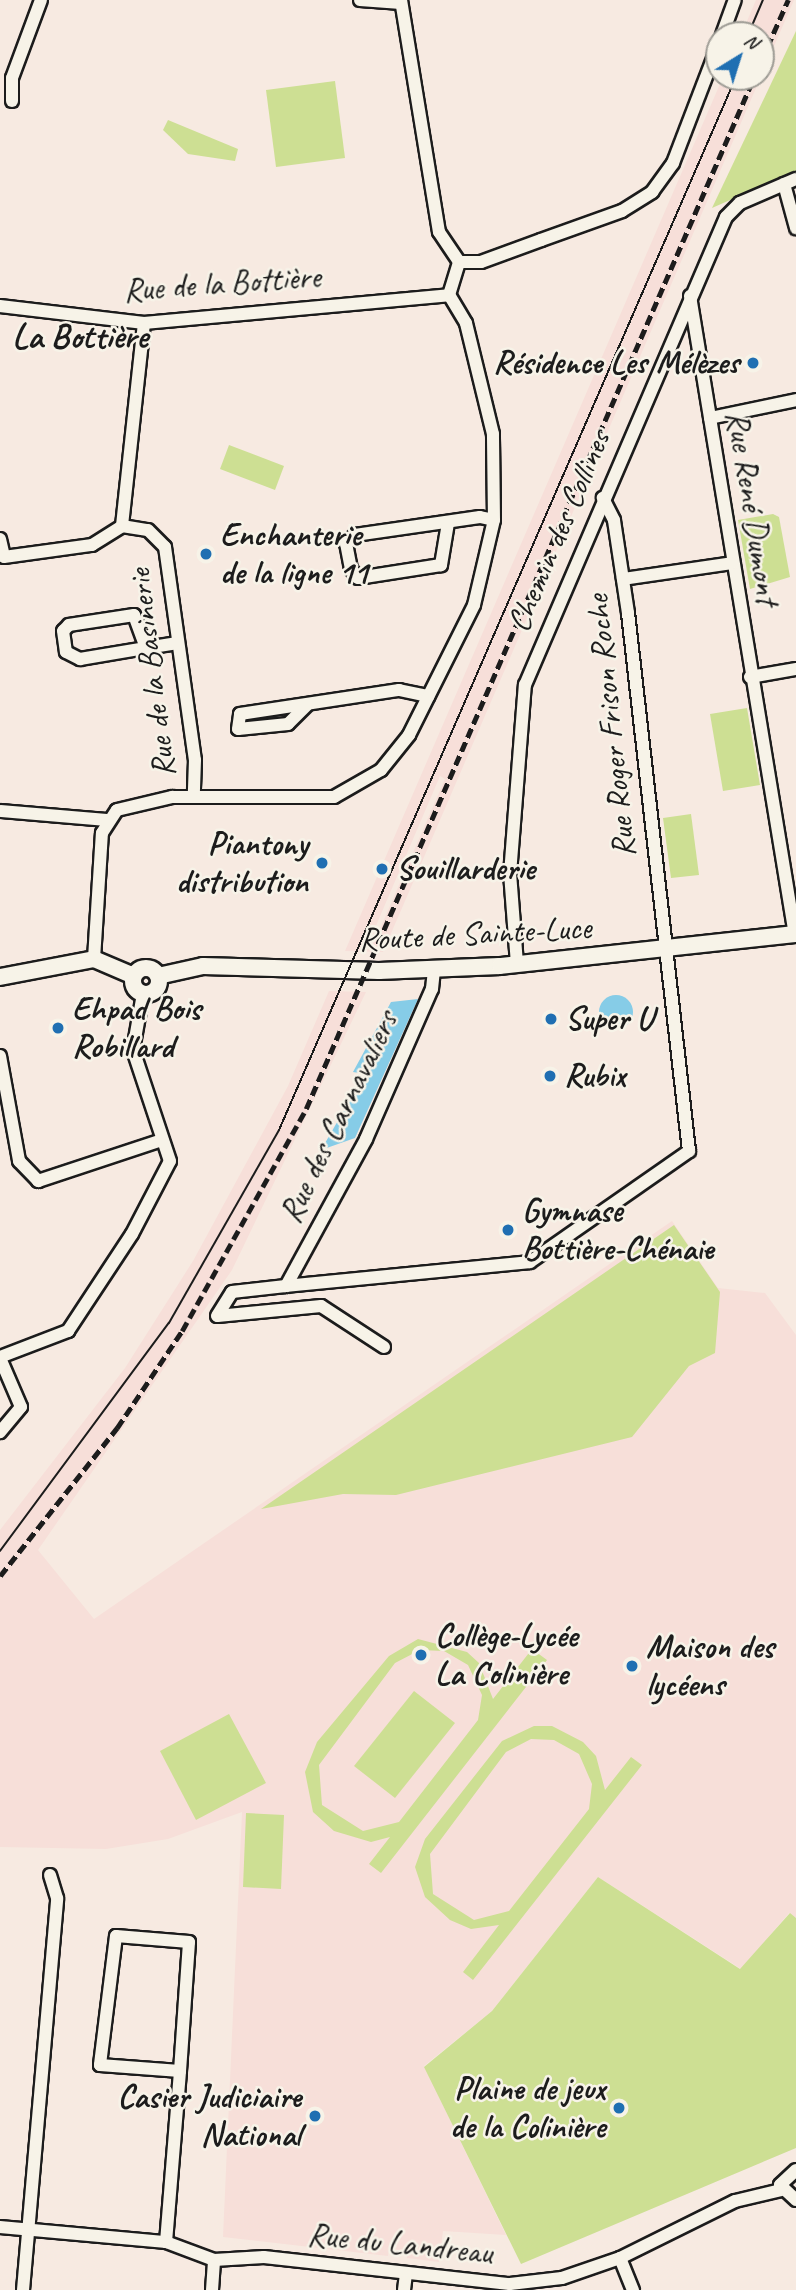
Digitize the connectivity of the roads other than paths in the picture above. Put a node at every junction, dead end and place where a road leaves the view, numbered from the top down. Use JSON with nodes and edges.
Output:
{"nodes":[{"id":1,"x":41,"y":0,"type":"edge"},
{"id":2,"x":360,"y":0,"type":"edge"},
{"id":3,"x":735,"y":0,"type":"edge"},
{"id":4,"x":401,"y":2,"type":"edge"},
{"id":5,"x":727,"y":21,"type":"edge"},
{"id":6,"x":705,"y":80,"type":"edge"},
{"id":7,"x":12,"y":101,"type":"dead end"},
{"id":8,"x":790,"y":182,"type":"edge"},
{"id":9,"x":796,"y":228,"type":"edge"},
{"id":10,"x":459,"y":262,"type":"junction"},
{"id":11,"x":449,"y":295,"type":"junction"},
{"id":12,"x":690,"y":296,"type":"junction"},
{"id":13,"x":0,"y":306,"type":"edge"},
{"id":14,"x":144,"y":323,"type":"junction"},
{"id":15,"x":796,"y":400,"type":"edge"},
{"id":16,"x":710,"y":418,"type":"junction"},
{"id":17,"x":603,"y":498,"type":"junction"},
{"id":18,"x":494,"y":520,"type":"junction"},
{"id":19,"x":448,"y":523,"type":"junction"},
{"id":20,"x":122,"y":526,"type":"junction"},
{"id":21,"x":0,"y":539,"type":"edge"},
{"id":22,"x":733,"y":563,"type":"junction"},
{"id":23,"x":623,"y":579,"type":"junction"},
{"id":24,"x":178,"y":642,"type":"junction"},
{"id":25,"x":146,"y":648,"type":"junction"},
{"id":26,"x":796,"y":669,"type":"edge"},
{"id":27,"x":750,"y":677,"type":"junction"},
{"id":28,"x":428,"y":696,"type":"junction"},
{"id":29,"x":307,"y":705,"type":"junction"},
{"id":30,"x":194,"y":796,"type":"junction"},
{"id":31,"x":0,"y":811,"type":"edge"},
{"id":32,"x":107,"y":820,"type":"junction"},
{"id":33,"x":796,"y":935,"type":"edge"},
{"id":34,"x":665,"y":950,"type":"junction"},
{"id":35,"x":94,"y":959,"type":"junction"},
{"id":36,"x":517,"y":964,"type":"junction"},
{"id":37,"x":434,"y":970,"type":"junction"},
{"id":38,"x":134,"y":976,"type":"junction"},
{"id":39,"x":158,"y":976,"type":"junction"},
{"id":40,"x":0,"y":977,"type":"edge"},
{"id":41,"x":143,"y":994,"type":"junction"},
{"id":42,"x":0,"y":1056,"type":"edge"},
{"id":43,"x":162,"y":1140,"type":"junction"},
{"id":44,"x":286,"y":1286,"type":"junction"},
{"id":45,"x":384,"y":1347,"type":"dead end"},
{"id":46,"x":0,"y":1357,"type":"edge"},
{"id":47,"x":0,"y":1432,"type":"edge"},
{"id":48,"x":50,"y":1875,"type":"dead end"},
{"id":49,"x":180,"y":2071,"type":"junction"},
{"id":50,"x":796,"y":2170,"type":"edge"},
{"id":51,"x":781,"y":2190,"type":"junction"},
{"id":52,"x":796,"y":2200,"type":"edge"},
{"id":53,"x":0,"y":2227,"type":"edge"},
{"id":54,"x":30,"y":2231,"type":"junction"},
{"id":55,"x":166,"y":2242,"type":"junction"},
{"id":56,"x":621,"y":2258,"type":"junction"},
{"id":57,"x":214,"y":2260,"type":"junction"},
{"id":58,"x":406,"y":2273,"type":"junction"},
{"id":59,"x":23,"y":2290,"type":"edge"},
{"id":60,"x":212,"y":2290,"type":"edge"},
{"id":61,"x":404,"y":2290,"type":"edge"},
{"id":62,"x":633,"y":2290,"type":"edge"}],
"edges":[{"from":1,"to":7,"type":"street"},
{"from":2,"to":4,"type":"street"},
{"from":3,"to":5,"type":"street"},
{"from":4,"to":10,"type":"street"},
{"from":6,"to":10,"type":"street"},
{"from":8,"to":9,"type":"street"},
{"from":8,"to":12,"type":"street","name":"Chemin des Collines"},
{"from":10,"to":11,"type":"street"},
{"from":11,"to":14,"type":"street","name":"Rue de la Bottière"},
{"from":11,"to":18,"type":"street"},
{"from":12,"to":16,"type":"street","name":"Rue René Dumont"},
{"from":12,"to":17,"type":"street","name":"Chemin des Collines"},
{"from":13,"to":14,"type":"street","name":"Rue de la Bottière"},
{"from":14,"to":20,"type":"street","name":"Rue de la Basinerie"},
{"from":15,"to":16,"type":"street"},
{"from":16,"to":22,"type":"street","name":"Rue René Dumont"},
{"from":17,"to":23,"type":"street","name":"Rue Roger Frison Roche"},
{"from":17,"to":36,"type":"street","name":"Chemin des Collines"},
{"from":18,"to":19,"type":"street"},
{"from":18,"to":28,"type":"street"},
{"from":19,"to":19,"type":"street"},
{"from":20,"to":21,"type":"street"},
{"from":20,"to":24,"type":"street","name":"Rue de la Basinerie"},
{"from":22,"to":23,"type":"street"},
{"from":22,"to":27,"type":"street","name":"Rue René Dumont"},
{"from":23,"to":34,"type":"street","name":"Rue Roger Frison Roche"},
{"from":24,"to":25,"type":"street"},
{"from":24,"to":30,"type":"street","name":"Rue de la Basinerie"},
{"from":25,"to":25,"type":"street"},
{"from":26,"to":27,"type":"street"},
{"from":27,"to":33,"type":"street","name":"Rue René Dumont"},
{"from":28,"to":29,"type":"street"},
{"from":28,"to":30,"type":"street"},
{"from":29,"to":29,"type":"street"},
{"from":30,"to":32,"type":"street"},
{"from":31,"to":32,"type":"street"},
{"from":32,"to":35,"type":"street"},
{"from":33,"to":34,"type":"street","name":"Route de Sainte-Luce"},
{"from":34,"to":36,"type":"street","name":"Route de Sainte-Luce"},
{"from":34,"to":44,"type":"street"},
{"from":35,"to":38,"type":"street"},
{"from":35,"to":40,"type":"street"},
{"from":36,"to":37,"type":"street","name":"Route de Sainte-Luce"},
{"from":37,"to":39,"type":"street","name":"Route de Sainte-Luce"},
{"from":37,"to":44,"type":"street","name":"Rue des Carnavaliers"},
{"from":38,"to":39,"type":"street","name":"Route de Sainte-Luce"},
{"from":38,"to":41,"type":"street"},
{"from":39,"to":41,"type":"street"},
{"from":41,"to":43,"type":"street"},
{"from":42,"to":43,"type":"street"},
{"from":43,"to":46,"type":"street"},
{"from":44,"to":45,"type":"street"},
{"from":46,"to":47,"type":"street"},
{"from":48,"to":54,"type":"street"},
{"from":49,"to":49,"type":"street"},
{"from":49,"to":55,"type":"street"},
{"from":50,"to":51,"type":"street"},
{"from":51,"to":52,"type":"street"},
{"from":51,"to":56,"type":"street","name":"Rue du Landreau"},
{"from":53,"to":54,"type":"street","name":"Rue du Landreau"},
{"from":54,"to":55,"type":"street","name":"Rue du Landreau"},
{"from":54,"to":59,"type":"street"},
{"from":55,"to":57,"type":"street","name":"Rue du Landreau"},
{"from":56,"to":58,"type":"street","name":"Rue du Landreau"},
{"from":56,"to":62,"type":"street"},
{"from":57,"to":58,"type":"street","name":"Rue du Landreau"},
{"from":57,"to":60,"type":"street"},
{"from":58,"to":61,"type":"street"}]}
